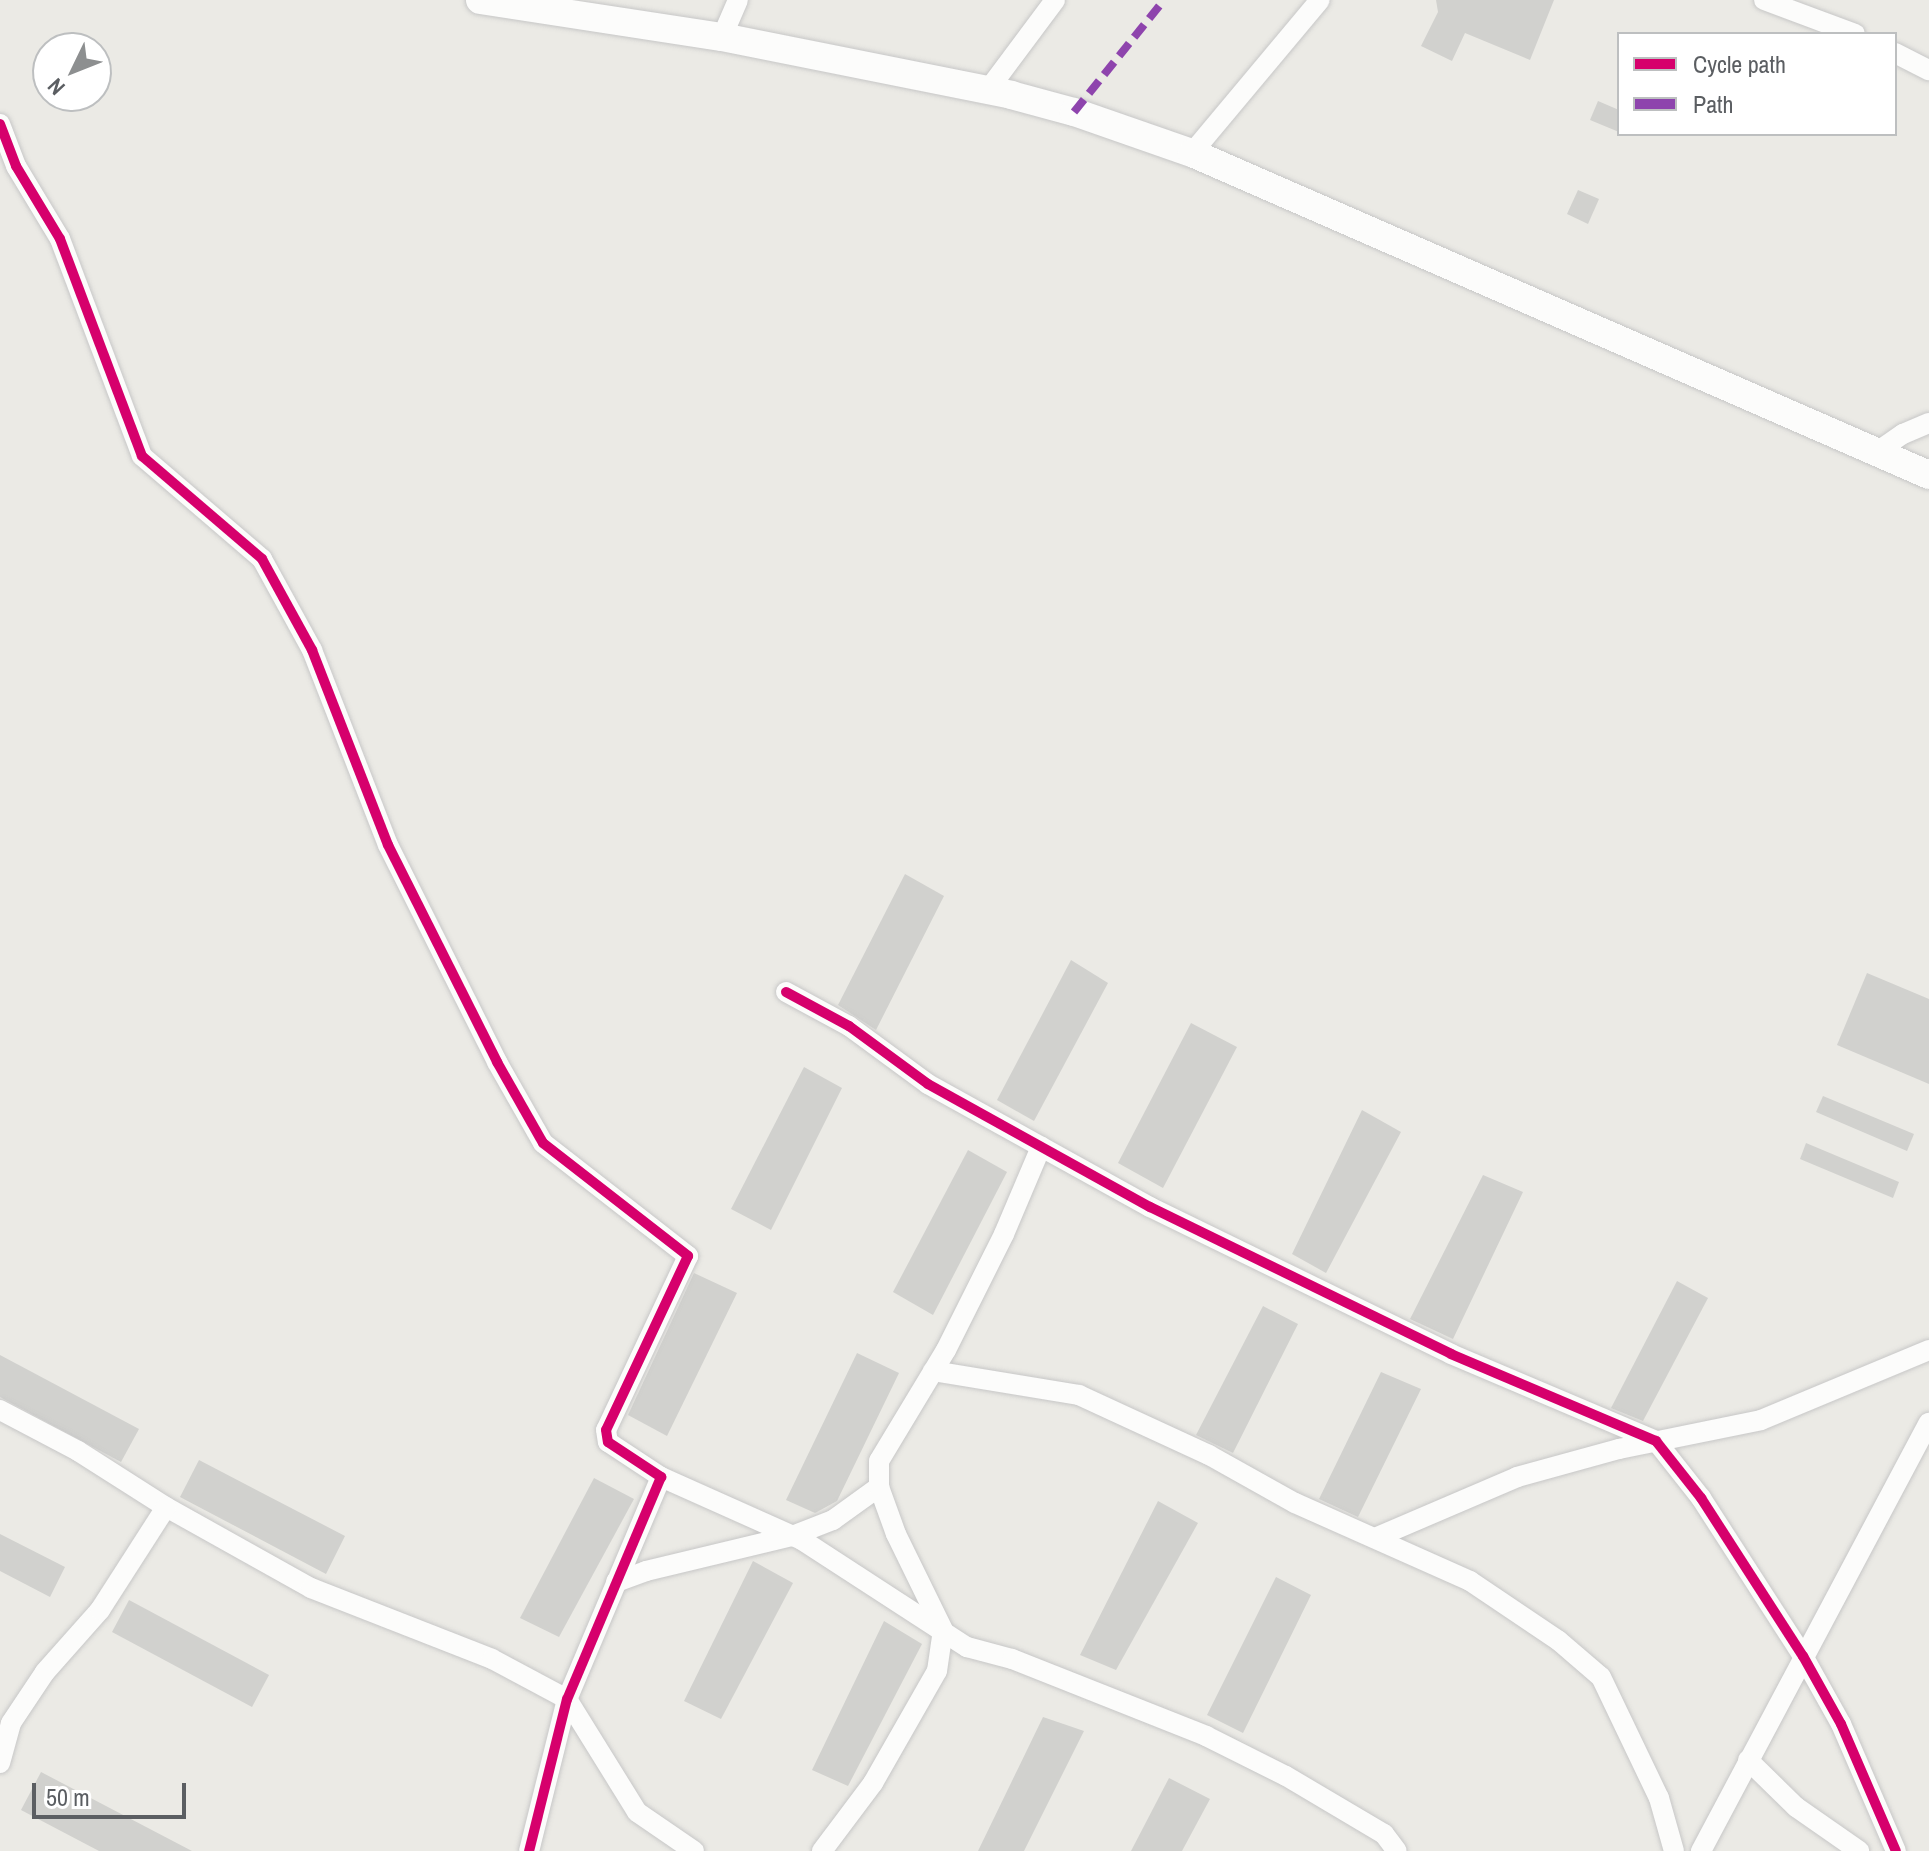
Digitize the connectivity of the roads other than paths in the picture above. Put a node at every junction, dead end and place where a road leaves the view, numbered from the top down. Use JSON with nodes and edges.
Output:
{"nodes":[{"id":1,"x":480,"y":0,"type":"edge"},
{"id":2,"x":738,"y":0,"type":"edge"},
{"id":3,"x":1055,"y":0,"type":"edge"},
{"id":4,"x":1320,"y":0,"type":"edge"},
{"id":5,"x":1764,"y":0,"type":"edge"},
{"id":6,"x":549,"y":6,"type":"edge"},
{"id":7,"x":1850,"y":32,"type":"edge"},
{"id":8,"x":722,"y":37,"type":"junction"},
{"id":9,"x":1897,"y":54,"type":"edge"},
{"id":10,"x":1929,"y":70,"type":"edge"},
{"id":11,"x":988,"y":90,"type":"junction"},
{"id":12,"x":0,"y":124,"type":"edge"},
{"id":13,"x":1192,"y":153,"type":"junction"},
{"id":14,"x":1929,"y":423,"type":"edge"},
{"id":15,"x":1877,"y":452,"type":"junction"},
{"id":16,"x":1929,"y":475,"type":"edge"},
{"id":17,"x":786,"y":992,"type":"dead end"},
{"id":18,"x":1041,"y":1147,"type":"junction"},
{"id":19,"x":1929,"y":1350,"type":"edge"},
{"id":20,"x":933,"y":1371,"type":"junction"},
{"id":21,"x":0,"y":1410,"type":"edge"},
{"id":22,"x":1929,"y":1423,"type":"edge"},
{"id":23,"x":1656,"y":1441,"type":"junction"},
{"id":24,"x":661,"y":1477,"type":"junction"},
{"id":25,"x":879,"y":1487,"type":"junction"},
{"id":26,"x":166,"y":1507,"type":"junction"},
{"id":27,"x":792,"y":1536,"type":"junction"},
{"id":28,"x":1375,"y":1538,"type":"junction"},
{"id":29,"x":616,"y":1582,"type":"junction"},
{"id":30,"x":943,"y":1630,"type":"junction"},
{"id":31,"x":1803,"y":1656,"type":"junction"},
{"id":32,"x":567,"y":1699,"type":"junction"},
{"id":33,"x":1748,"y":1760,"type":"junction"},
{"id":34,"x":0,"y":1763,"type":"edge"},
{"id":35,"x":529,"y":1851,"type":"edge"},
{"id":36,"x":694,"y":1851,"type":"edge"},
{"id":37,"x":822,"y":1851,"type":"edge"},
{"id":38,"x":1397,"y":1851,"type":"edge"},
{"id":39,"x":1674,"y":1851,"type":"edge"},
{"id":40,"x":1701,"y":1851,"type":"edge"},
{"id":41,"x":1859,"y":1851,"type":"edge"},
{"id":42,"x":1896,"y":1851,"type":"edge"}],
"edges":[{"from":1,"to":6,"type":"main road"},
{"from":2,"to":8,"type":"street"},
{"from":3,"to":11,"type":"street"},
{"from":4,"to":13,"type":"street"},
{"from":5,"to":7,"type":"street"},
{"from":6,"to":8,"type":"main road"},
{"from":8,"to":11,"type":"main road"},
{"from":9,"to":10,"type":"street"},
{"from":11,"to":13,"type":"main road"},
{"from":12,"to":24,"type":"street"},
{"from":13,"to":15,"type":"main road"},
{"from":14,"to":15,"type":"street"},
{"from":15,"to":16,"type":"main road"},
{"from":17,"to":18,"type":"street"},
{"from":18,"to":20,"type":"street"},
{"from":18,"to":23,"type":"street"},
{"from":19,"to":23,"type":"street"},
{"from":20,"to":25,"type":"street"},
{"from":20,"to":28,"type":"street"},
{"from":21,"to":26,"type":"street"},
{"from":22,"to":31,"type":"street"},
{"from":23,"to":28,"type":"street"},
{"from":23,"to":31,"type":"street"},
{"from":24,"to":27,"type":"street"},
{"from":24,"to":29,"type":"street"},
{"from":25,"to":27,"type":"street"},
{"from":25,"to":30,"type":"street"},
{"from":26,"to":32,"type":"street"},
{"from":26,"to":34,"type":"street"},
{"from":27,"to":29,"type":"street"},
{"from":27,"to":30,"type":"street"},
{"from":28,"to":39,"type":"street"},
{"from":29,"to":32,"type":"street"},
{"from":30,"to":37,"type":"street"},
{"from":30,"to":38,"type":"street"},
{"from":31,"to":33,"type":"street"},
{"from":31,"to":42,"type":"street"},
{"from":32,"to":35,"type":"street"},
{"from":32,"to":36,"type":"street"},
{"from":33,"to":40,"type":"street"},
{"from":33,"to":41,"type":"street"}]}
